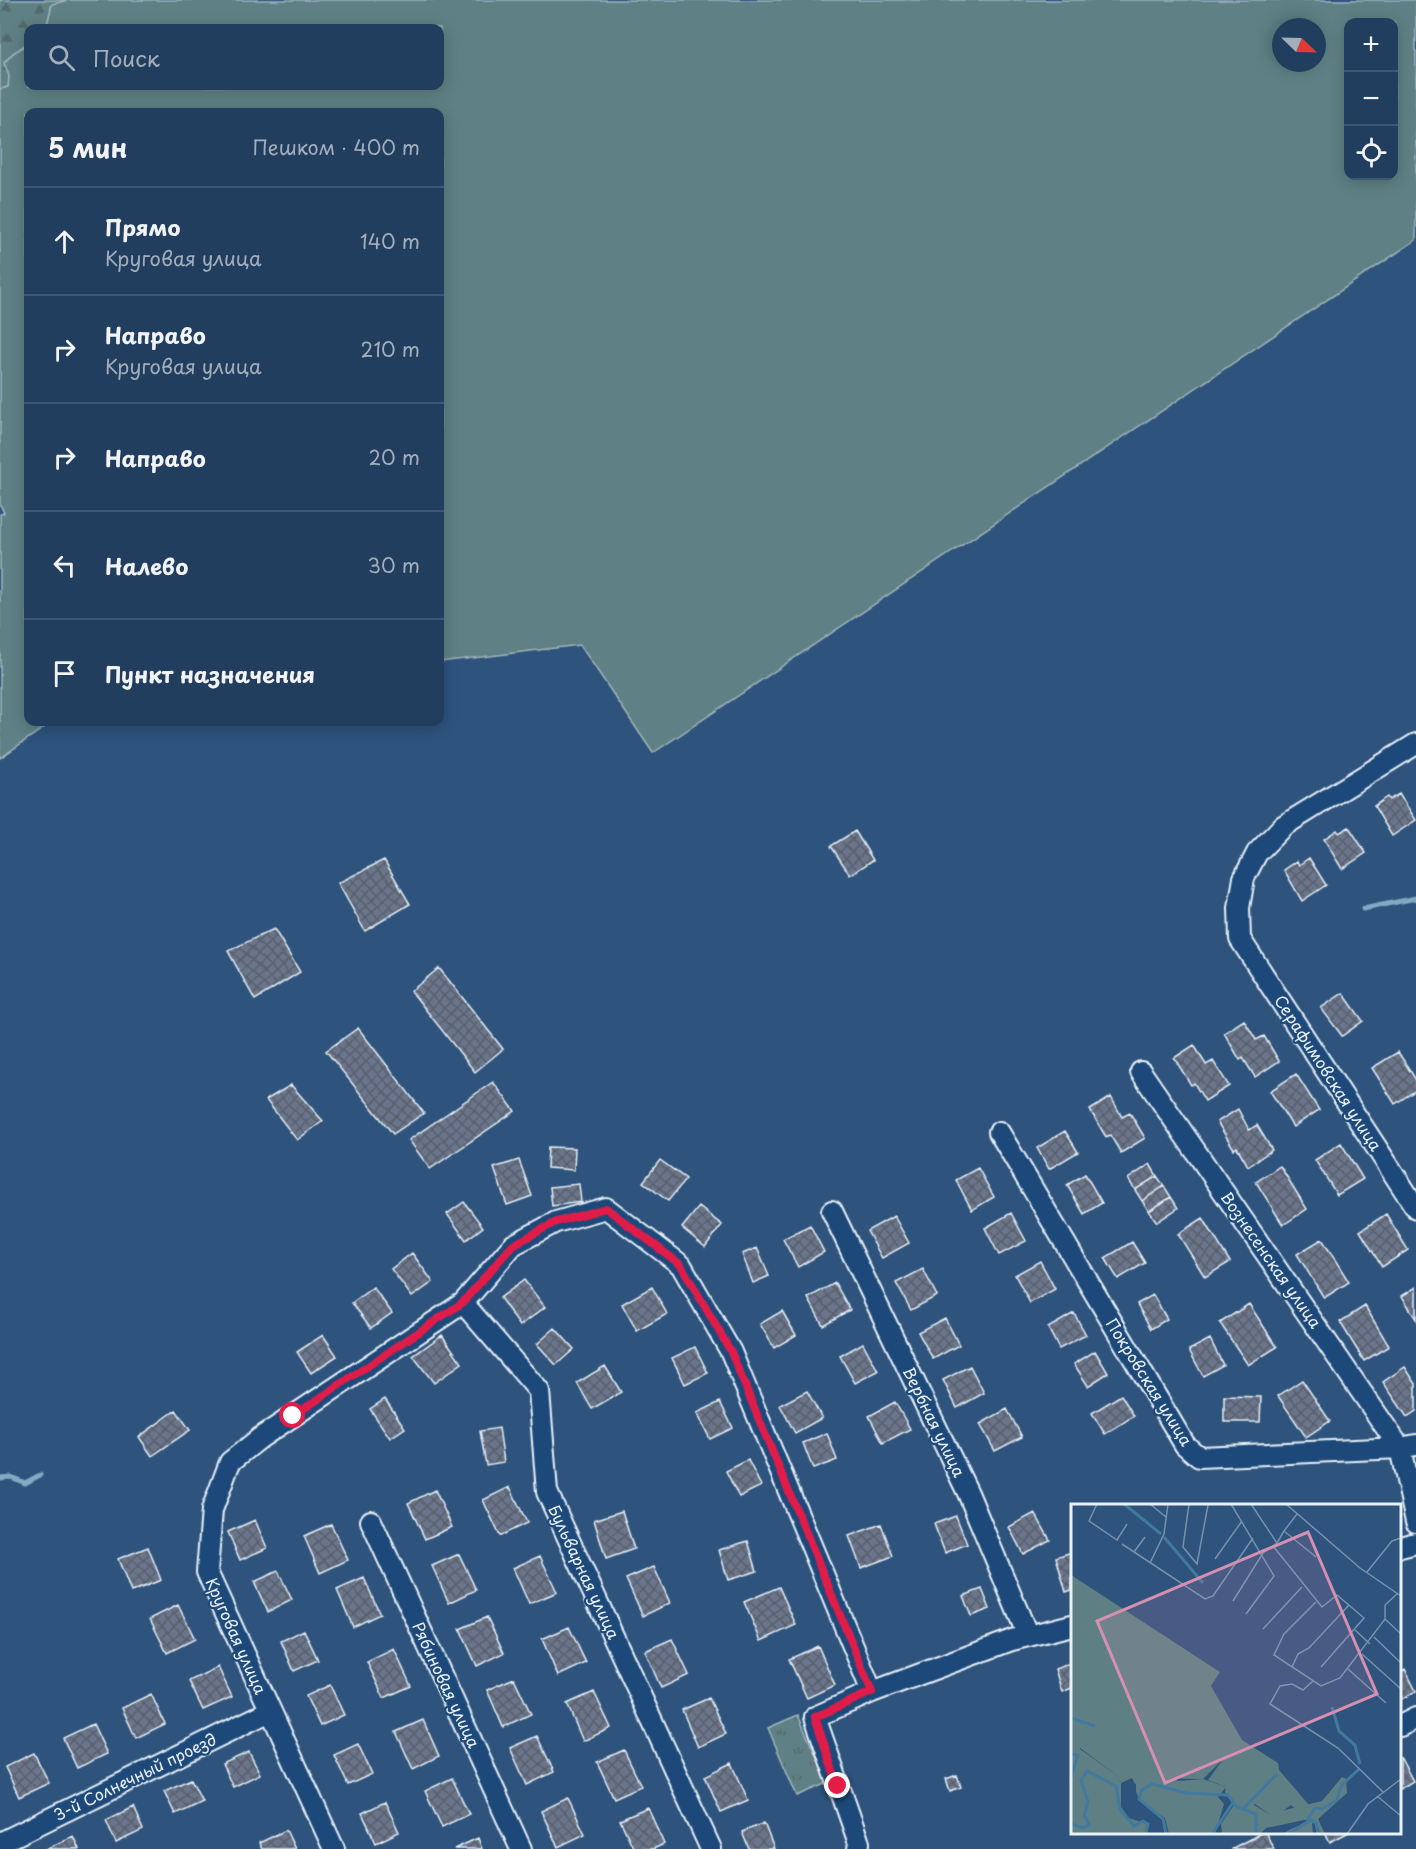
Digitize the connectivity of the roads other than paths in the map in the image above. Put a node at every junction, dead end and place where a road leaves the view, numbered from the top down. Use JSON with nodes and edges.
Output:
{"nodes":[{"id":1,"x":1416,"y":744,"type":"edge"},
{"id":2,"x":1141,"y":1072,"type":"dead end"},
{"id":3,"x":999,"y":1132,"type":"dead end"},
{"id":4,"x":1416,"y":1208,"type":"edge"},
{"id":5,"x":832,"y":1211,"type":"dead end"},
{"id":6,"x":462,"y":1303,"type":"junction"},
{"id":7,"x":1408,"y":1447,"type":"edge"},
{"id":8,"x":371,"y":1521,"type":"dead end"},
{"id":9,"x":1416,"y":1522,"type":"edge"},
{"id":10,"x":1416,"y":1543,"type":"edge"},
{"id":11,"x":1401,"y":1546,"type":"edge"},
{"id":12,"x":1071,"y":1625,"type":"edge"},
{"id":13,"x":1028,"y":1636,"type":"junction"},
{"id":14,"x":872,"y":1692,"type":"junction"},
{"id":15,"x":270,"y":1711,"type":"junction"},
{"id":16,"x":1416,"y":1718,"type":"edge"},
{"id":17,"x":1401,"y":1726,"type":"edge"},
{"id":18,"x":0,"y":1843,"type":"edge"},
{"id":19,"x":334,"y":1849,"type":"edge"},
{"id":20,"x":521,"y":1849,"type":"edge"},
{"id":21,"x":711,"y":1849,"type":"edge"},
{"id":22,"x":858,"y":1849,"type":"edge"}],
"edges":[{"from":1,"to":4,"type":"street","name":"Серафимовская улица"},
{"from":2,"to":7,"type":"street","name":"Вознесенская улица"},
{"from":3,"to":7,"type":"street","name":"Покровская улица"},
{"from":5,"to":13,"type":"street","name":"Вербная улица"},
{"from":6,"to":14,"type":"street","name":"Круговая улица"},
{"from":6,"to":15,"type":"street","name":"Круговая улица"},
{"from":6,"to":21,"type":"street","name":"Бульварная улица"},
{"from":7,"to":9,"type":"street"},
{"from":8,"to":20,"type":"street","name":"Рябиновая улица"},
{"from":10,"to":11,"type":"street"},
{"from":12,"to":13,"type":"street"},
{"from":13,"to":14,"type":"street"},
{"from":14,"to":22,"type":"street"},
{"from":15,"to":18,"type":"street","name":"3-й Солнечный проезд"},
{"from":15,"to":19,"type":"street","name":"Круговая улица"},
{"from":16,"to":17,"type":"street"}]}
